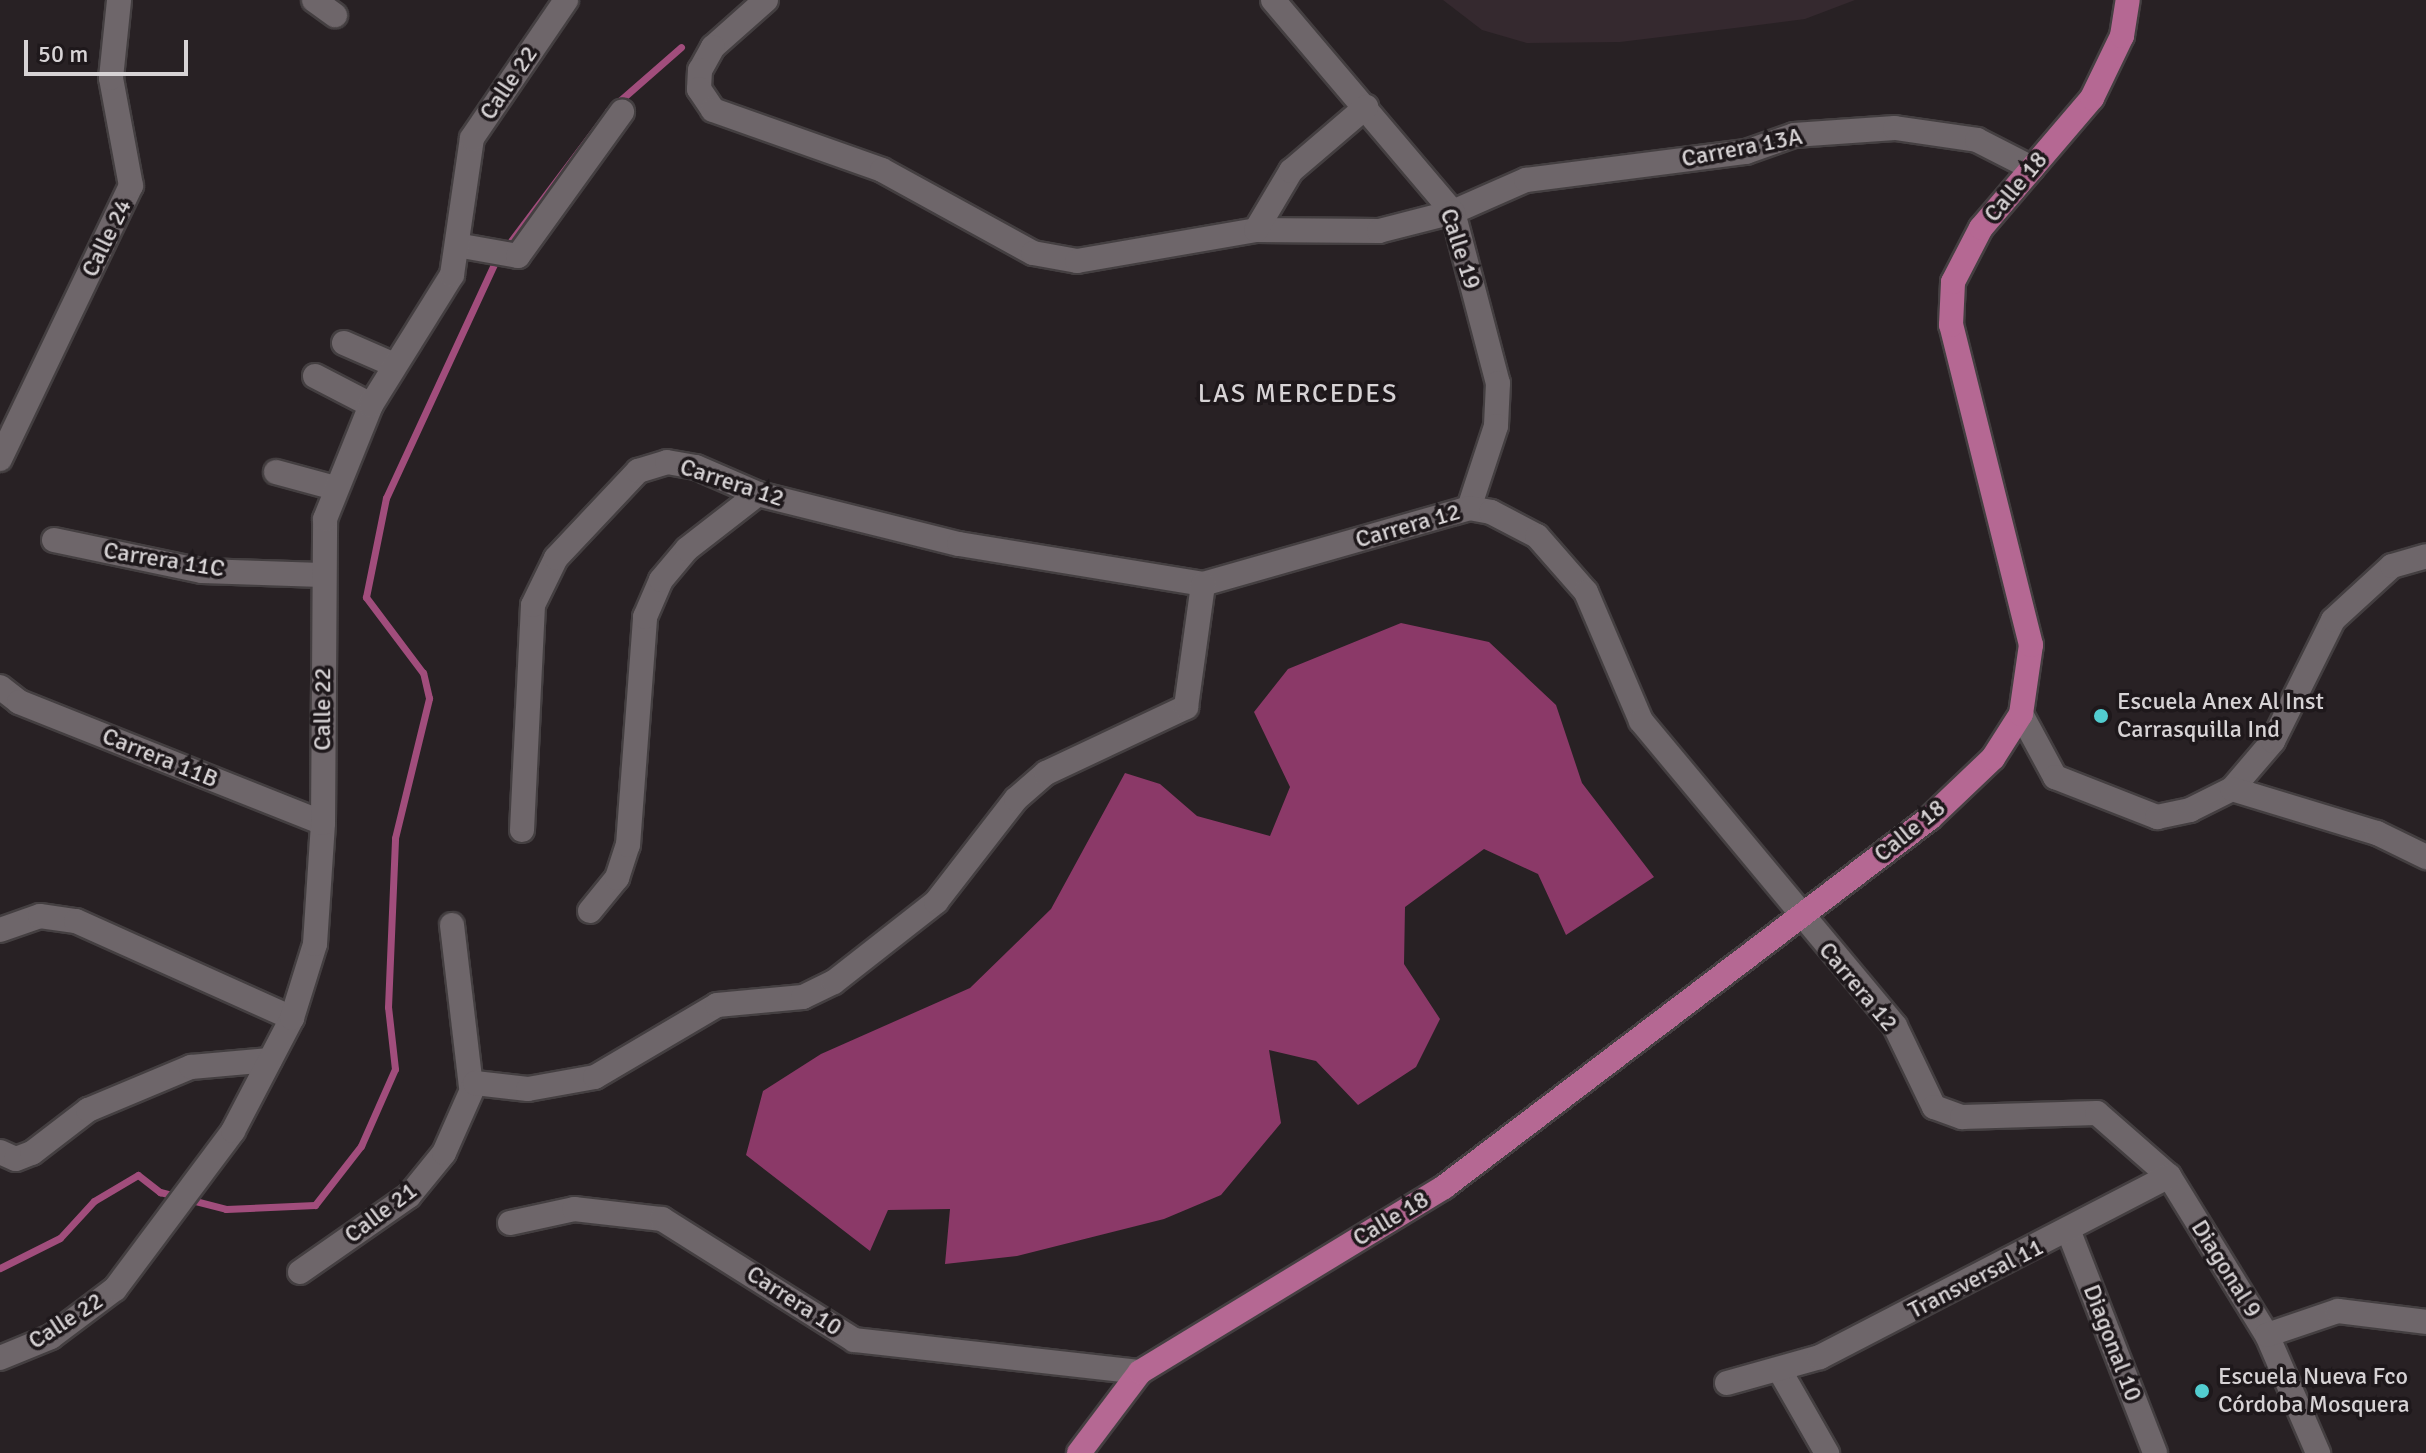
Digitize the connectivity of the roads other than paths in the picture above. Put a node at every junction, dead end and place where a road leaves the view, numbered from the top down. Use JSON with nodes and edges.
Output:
{"nodes":[{"id":1,"x":119,"y":0,"type":"edge"},
{"id":2,"x":314,"y":0,"type":"edge"},
{"id":3,"x":566,"y":0,"type":"edge"},
{"id":4,"x":766,"y":0,"type":"edge"},
{"id":5,"x":1273,"y":0,"type":"edge"},
{"id":6,"x":2128,"y":0,"type":"edge"},
{"id":7,"x":335,"y":15,"type":"dead end"},
{"id":8,"x":1366,"y":107,"type":"junction"},
{"id":9,"x":622,"y":112,"type":"dead end"},
{"id":10,"x":2032,"y":168,"type":"junction"},
{"id":11,"x":1453,"y":212,"type":"junction"},
{"id":12,"x":1256,"y":230,"type":"junction"},
{"id":13,"x":462,"y":246,"type":"junction"},
{"id":14,"x":344,"y":343,"type":"dead end"},
{"id":15,"x":394,"y":365,"type":"junction"},
{"id":16,"x":315,"y":376,"type":"dead end"},
{"id":17,"x":371,"y":405,"type":"junction"},
{"id":18,"x":0,"y":459,"type":"edge"},
{"id":19,"x":276,"y":472,"type":"dead end"},
{"id":20,"x":335,"y":488,"type":"junction"},
{"id":21,"x":758,"y":494,"type":"junction"},
{"id":22,"x":1469,"y":508,"type":"junction"},
{"id":23,"x":54,"y":540,"type":"dead end"},
{"id":24,"x":2426,"y":556,"type":"edge"},
{"id":25,"x":322,"y":575,"type":"junction"},
{"id":26,"x":1203,"y":584,"type":"junction"},
{"id":27,"x":0,"y":687,"type":"edge"},
{"id":28,"x":2021,"y":714,"type":"junction"},
{"id":29,"x":2232,"y":789,"type":"junction"},
{"id":30,"x":323,"y":823,"type":"junction"},
{"id":31,"x":522,"y":830,"type":"dead end"},
{"id":32,"x":2426,"y":857,"type":"edge"},
{"id":33,"x":590,"y":911,"type":"dead end"},
{"id":34,"x":1799,"y":918,"type":"junction"},
{"id":35,"x":452,"y":925,"type":"dead end"},
{"id":36,"x":0,"y":930,"type":"edge"},
{"id":37,"x":292,"y":1018,"type":"junction"},
{"id":38,"x":270,"y":1060,"type":"junction"},
{"id":39,"x":469,"y":1091,"type":"junction"},
{"id":40,"x":2097,"y":1113,"type":"joint"},
{"id":41,"x":0,"y":1152,"type":"edge"},
{"id":42,"x":2169,"y":1176,"type":"junction"},
{"id":43,"x":510,"y":1223,"type":"dead end"},
{"id":44,"x":2069,"y":1232,"type":"junction"},
{"id":45,"x":300,"y":1272,"type":"dead end"},
{"id":46,"x":2426,"y":1322,"type":"edge"},
{"id":47,"x":2267,"y":1335,"type":"junction"},
{"id":48,"x":0,"y":1358,"type":"edge"},
{"id":49,"x":1780,"y":1371,"type":"junction"},
{"id":50,"x":1140,"y":1372,"type":"junction"},
{"id":51,"x":1727,"y":1383,"type":"dead end"},
{"id":52,"x":1079,"y":1453,"type":"edge"},
{"id":53,"x":1827,"y":1453,"type":"edge"},
{"id":54,"x":2155,"y":1453,"type":"edge"},
{"id":55,"x":2318,"y":1453,"type":"edge"}],
"edges":[{"from":1,"to":18,"type":"street","name":"Calle 24"},
{"from":2,"to":7,"type":"street"},
{"from":3,"to":13,"type":"street","name":"Calle 22"},
{"from":4,"to":12,"type":"street","name":"Carrera 13A"},
{"from":5,"to":8,"type":"street","name":"Calle 19"},
{"from":6,"to":10,"type":"main road","name":"Calle 18"},
{"from":8,"to":11,"type":"street","name":"Calle 19"},
{"from":8,"to":12,"type":"street"},
{"from":9,"to":13,"type":"street"},
{"from":10,"to":11,"type":"street","name":"Carrera 13A"},
{"from":10,"to":28,"type":"main road","name":"Calle 18"},
{"from":11,"to":12,"type":"street","name":"Carrera 13A"},
{"from":11,"to":22,"type":"street","name":"Calle 19"},
{"from":13,"to":15,"type":"street","name":"Calle 22"},
{"from":14,"to":15,"type":"street"},
{"from":15,"to":17,"type":"street","name":"Calle 22"},
{"from":16,"to":17,"type":"street"},
{"from":17,"to":20,"type":"street","name":"Calle 22"},
{"from":19,"to":20,"type":"street"},
{"from":20,"to":25,"type":"street","name":"Calle 22"},
{"from":21,"to":26,"type":"street","name":"Carrera 12"},
{"from":21,"to":31,"type":"street","name":"Carrera 12"},
{"from":21,"to":33,"type":"street"},
{"from":22,"to":26,"type":"street","name":"Carrera 12"},
{"from":22,"to":34,"type":"street","name":"Carrera 12"},
{"from":23,"to":25,"type":"street","name":"Carrera 11C"},
{"from":24,"to":29,"type":"street"},
{"from":25,"to":30,"type":"street","name":"Calle 22"},
{"from":26,"to":39,"type":"street"},
{"from":27,"to":30,"type":"street","name":"Carrera 11B"},
{"from":28,"to":29,"type":"street"},
{"from":28,"to":34,"type":"main road","name":"Calle 18"},
{"from":29,"to":32,"type":"street"},
{"from":30,"to":37,"type":"street","name":"Calle 22"},
{"from":34,"to":40,"type":"street","name":"Carrera 12"},
{"from":34,"to":50,"type":"main road","name":"Calle 18"},
{"from":35,"to":39,"type":"street"},
{"from":36,"to":37,"type":"street"},
{"from":37,"to":38,"type":"street","name":"Calle 22"},
{"from":38,"to":41,"type":"street"},
{"from":38,"to":48,"type":"street","name":"Calle 22"},
{"from":39,"to":45,"type":"street","name":"Calle 21"},
{"from":40,"to":42,"type":"street","name":"Diagonal 9"},
{"from":42,"to":44,"type":"street","name":"Transversal 11"},
{"from":42,"to":47,"type":"street","name":"Diagonal 9"},
{"from":43,"to":50,"type":"street","name":"Carrera 10"},
{"from":44,"to":49,"type":"street","name":"Transversal 11"},
{"from":44,"to":54,"type":"street","name":"Diagonal 10"},
{"from":46,"to":47,"type":"street"},
{"from":47,"to":55,"type":"street","name":"Diagonal 9"},
{"from":49,"to":51,"type":"street","name":"Transversal 11"},
{"from":49,"to":53,"type":"street"},
{"from":50,"to":52,"type":"main road"}]}
